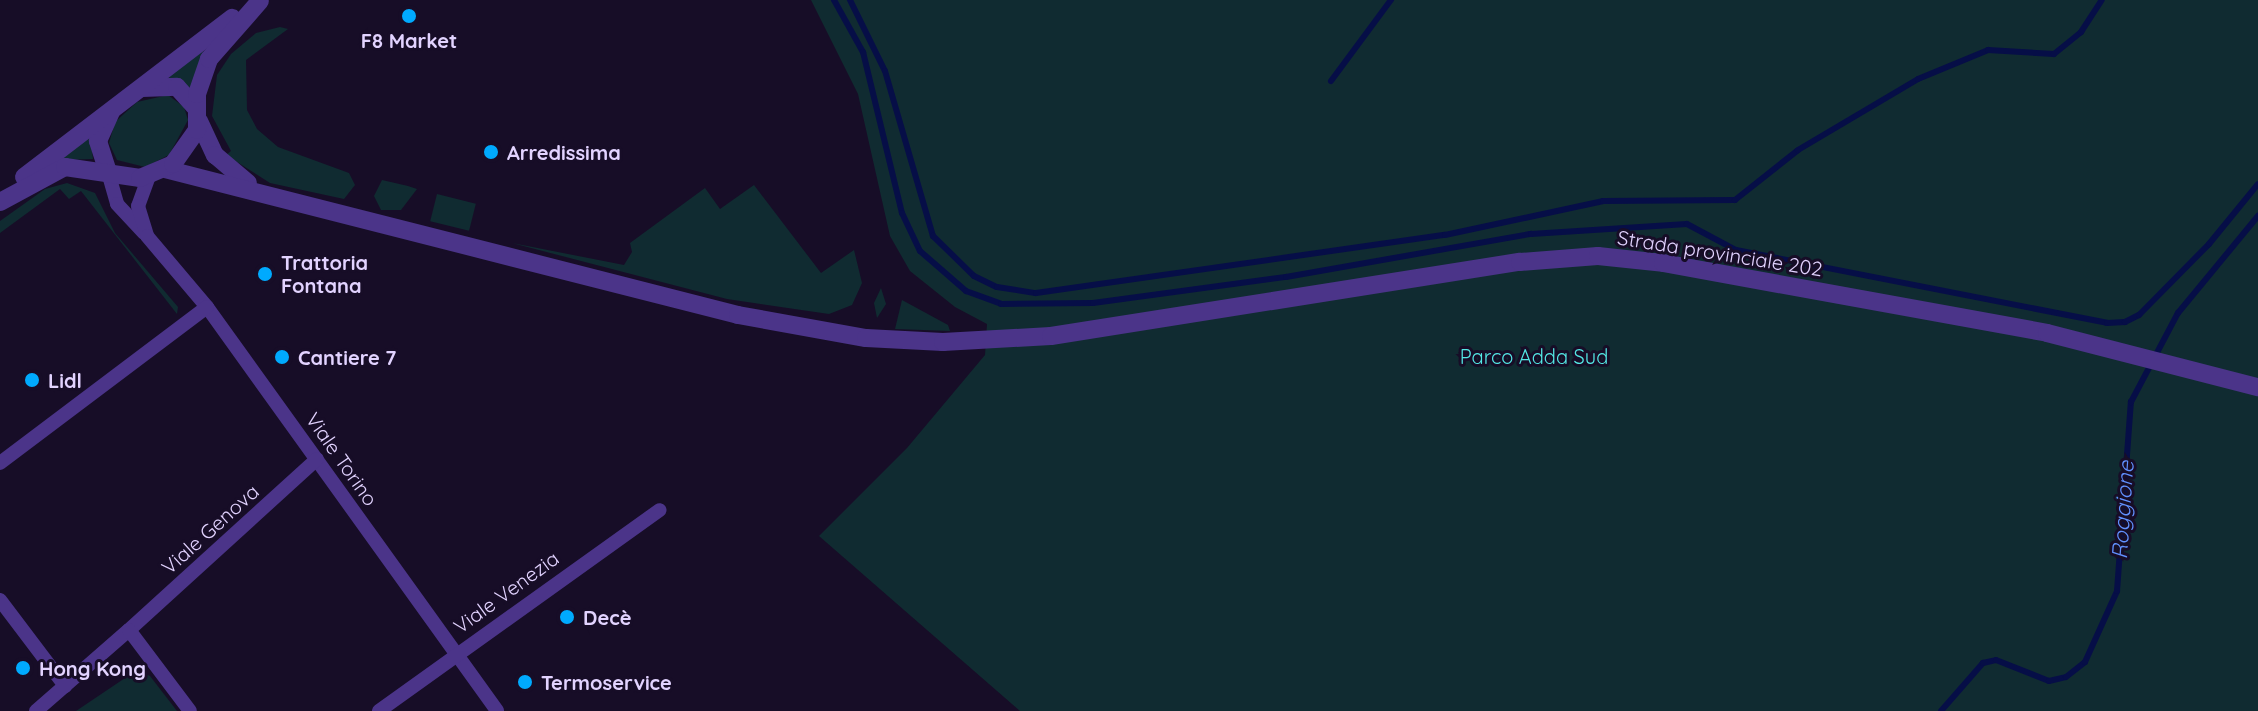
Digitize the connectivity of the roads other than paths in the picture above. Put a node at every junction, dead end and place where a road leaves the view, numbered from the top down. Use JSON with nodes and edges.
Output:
{"nodes":[{"id":1,"x":260,"y":1,"type":"edge"},
{"id":2,"x":142,"y":88,"type":"junction"},
{"id":3,"x":114,"y":109,"type":"junction"},
{"id":4,"x":198,"y":115,"type":"junction"},
{"id":5,"x":108,"y":172,"type":"junction"},
{"id":6,"x":157,"y":173,"type":"junction"},
{"id":7,"x":269,"y":193,"type":"junction"},
{"id":8,"x":0,"y":201,"type":"edge"},
{"id":9,"x":147,"y":236,"type":"junction"},
{"id":10,"x":207,"y":307,"type":"junction"},
{"id":11,"x":2258,"y":387,"type":"edge"},
{"id":12,"x":317,"y":459,"type":"junction"},
{"id":13,"x":0,"y":463,"type":"edge"},
{"id":14,"x":660,"y":510,"type":"dead end"},
{"id":15,"x":0,"y":600,"type":"edge"},
{"id":16,"x":129,"y":630,"type":"junction"},
{"id":17,"x":454,"y":655,"type":"junction"},
{"id":18,"x":65,"y":686,"type":"junction"},
{"id":19,"x":36,"y":711,"type":"edge"},
{"id":20,"x":190,"y":711,"type":"edge"},
{"id":21,"x":379,"y":711,"type":"edge"},
{"id":22,"x":497,"y":711,"type":"edge"}],
"edges":[{"from":1,"to":2,"type":"street"},
{"from":1,"to":4,"type":"street"},
{"from":2,"to":3,"type":"street"},
{"from":2,"to":4,"type":"street"},
{"from":3,"to":5,"type":"street"},
{"from":3,"to":8,"type":"street"},
{"from":4,"to":6,"type":"street"},
{"from":4,"to":7,"type":"street"},
{"from":5,"to":6,"type":"street"},
{"from":5,"to":8,"type":"street"},
{"from":5,"to":9,"type":"street","name":"Viale Torino"},
{"from":6,"to":7,"type":"street","name":"Strada provinciale 202"},
{"from":6,"to":9,"type":"street"},
{"from":7,"to":11,"type":"street","name":"Strada provinciale 202"},
{"from":9,"to":10,"type":"street","name":"Viale Torino"},
{"from":10,"to":12,"type":"street","name":"Viale Torino"},
{"from":10,"to":13,"type":"street"},
{"from":12,"to":16,"type":"street","name":"Viale Genova"},
{"from":12,"to":17,"type":"street","name":"Viale Torino"},
{"from":14,"to":17,"type":"street","name":"Viale Venezia"},
{"from":15,"to":18,"type":"street"},
{"from":16,"to":18,"type":"street","name":"Viale Genova"},
{"from":16,"to":20,"type":"street"},
{"from":17,"to":21,"type":"street","name":"Viale Venezia"},
{"from":17,"to":22,"type":"street","name":"Viale Torino"},
{"from":18,"to":19,"type":"street","name":"Viale Genova"}]}
